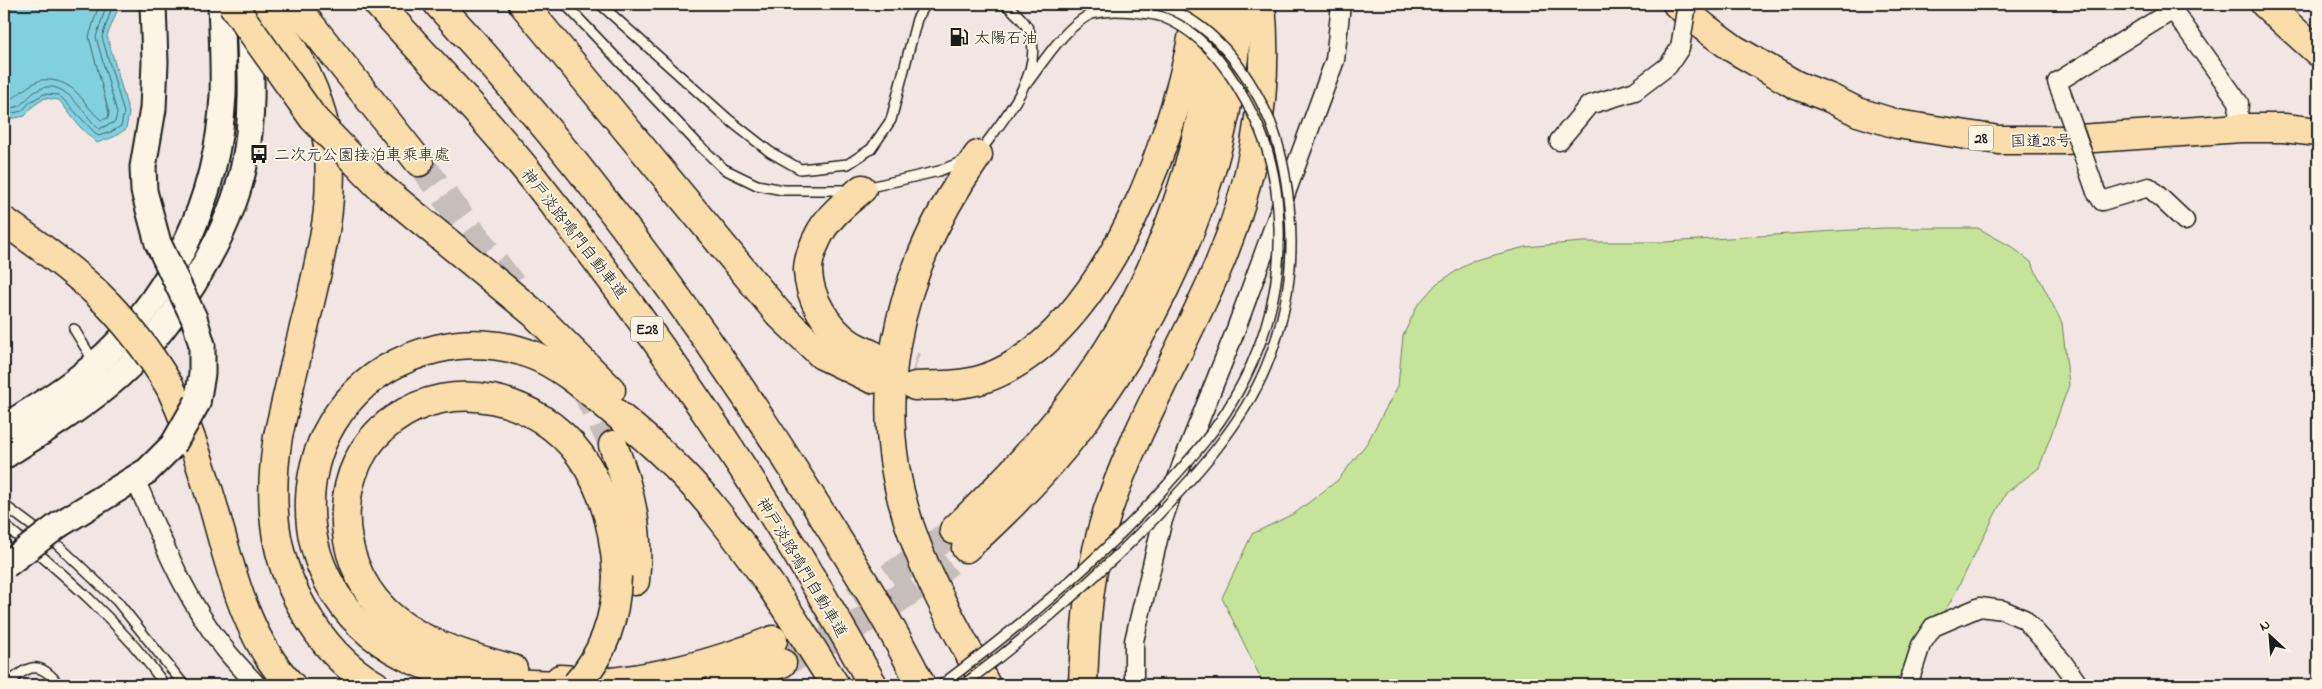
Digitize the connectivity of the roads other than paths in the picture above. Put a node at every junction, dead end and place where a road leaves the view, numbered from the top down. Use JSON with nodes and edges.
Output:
{"nodes":[{"id":1,"x":153,"y":4,"type":"edge"},
{"id":2,"x":221,"y":4,"type":"edge"},
{"id":3,"x":232,"y":4,"type":"edge"},
{"id":4,"x":248,"y":4,"type":"edge"},
{"id":5,"x":378,"y":4,"type":"edge"},
{"id":6,"x":438,"y":4,"type":"edge"},
{"id":7,"x":523,"y":4,"type":"edge"},
{"id":8,"x":565,"y":4,"type":"edge"},
{"id":9,"x":600,"y":4,"type":"edge"},
{"id":10,"x":926,"y":4,"type":"edge"},
{"id":11,"x":1005,"y":4,"type":"edge"},
{"id":12,"x":1156,"y":4,"type":"edge"},
{"id":13,"x":1198,"y":4,"type":"edge"},
{"id":14,"x":1214,"y":4,"type":"edge"},
{"id":15,"x":1237,"y":4,"type":"edge"},
{"id":16,"x":1261,"y":4,"type":"edge"},
{"id":17,"x":1341,"y":4,"type":"edge"},
{"id":18,"x":1677,"y":4,"type":"edge"},
{"id":19,"x":1687,"y":4,"type":"edge"},
{"id":20,"x":2265,"y":4,"type":"edge"},
{"id":21,"x":276,"y":9,"type":"edge"},
{"id":22,"x":2318,"y":52,"type":"edge"},
{"id":23,"x":1026,"y":86,"type":"junction"},
{"id":24,"x":2237,"y":128,"type":"junction"},
{"id":25,"x":2318,"y":132,"type":"edge"},
{"id":26,"x":1559,"y":141,"type":"dead end"},
{"id":27,"x":978,"y":155,"type":"junction"},
{"id":28,"x":419,"y":162,"type":"tunnel mouth"},
{"id":29,"x":862,"y":189,"type":"junction"},
{"id":30,"x":4,"y":221,"type":"edge"},
{"id":31,"x":2185,"y":221,"type":"dead end"},
{"id":32,"x":74,"y":329,"type":"dead end"},
{"id":33,"x":95,"y":364,"type":"junction"},
{"id":34,"x":915,"y":377,"type":"tunnel mouth"},
{"id":35,"x":4,"y":427,"type":"edge"},
{"id":36,"x":613,"y":445,"type":"tunnel mouth"},
{"id":37,"x":4,"y":456,"type":"edge"},
{"id":38,"x":684,"y":475,"type":"junction"},
{"id":39,"x":135,"y":479,"type":"junction"},
{"id":40,"x":4,"y":505,"type":"edge"},
{"id":41,"x":4,"y":525,"type":"edge"},
{"id":42,"x":49,"y":527,"type":"junction"},
{"id":43,"x":5,"y":566,"type":"edge"},
{"id":44,"x":626,"y":578,"type":"junction"},
{"id":45,"x":608,"y":682,"type":"junction"},
{"id":46,"x":7,"y":685,"type":"edge"},
{"id":47,"x":59,"y":685,"type":"edge"},
{"id":48,"x":165,"y":685,"type":"edge"},
{"id":49,"x":184,"y":685,"type":"edge"},
{"id":50,"x":257,"y":685,"type":"edge"},
{"id":51,"x":291,"y":685,"type":"edge"},
{"id":52,"x":376,"y":685,"type":"edge"},
{"id":53,"x":566,"y":685,"type":"edge"},
{"id":54,"x":576,"y":685,"type":"edge"},
{"id":55,"x":582,"y":685,"type":"edge"},
{"id":56,"x":719,"y":685,"type":"edge"},
{"id":57,"x":835,"y":685,"type":"edge"},
{"id":58,"x":873,"y":685,"type":"edge"},
{"id":59,"x":921,"y":685,"type":"edge"},
{"id":60,"x":941,"y":685,"type":"edge"},
{"id":61,"x":963,"y":685,"type":"edge"},
{"id":62,"x":986,"y":685,"type":"edge"},
{"id":63,"x":1084,"y":685,"type":"edge"},
{"id":64,"x":1134,"y":685,"type":"edge"},
{"id":65,"x":1908,"y":685,"type":"edge"},
{"id":66,"x":2079,"y":685,"type":"edge"}],
"edges":[{"from":1,"to":39,"type":"main road","bridge":true},
{"from":2,"to":33,"type":"main road"},
{"from":3,"to":38,"type":"highway","bridge":true},
{"from":4,"to":37,"type":"main road"},
{"from":5,"to":58,"type":"highway","name":"神戸淡路鳴門自動車道","number":"E28"},
{"from":6,"to":59,"type":"highway","number":"E28"},
{"from":7,"to":29,"type":"highway"},
{"from":8,"to":29,"type":"lane"},
{"from":9,"to":10,"type":"lane"},
{"from":11,"to":23,"type":"lane"},
{"from":12,"to":61,"type":"lane","bridge":true},
{"from":13,"to":34,"type":"highway"},
{"from":14,"to":15,"type":"highway"},
{"from":16,"to":63,"type":"highway"},
{"from":17,"to":64,"type":"street"},
{"from":18,"to":24,"type":"highway","name":"国道28号","number":"28"},
{"from":19,"to":26,"type":"street","bridge":true},
{"from":20,"to":22,"type":"highway"},
{"from":21,"to":28,"type":"highway"},
{"from":21,"to":52,"type":"highway"},
{"from":23,"to":27,"type":"lane"},
{"from":23,"to":60,"type":"lane","bridge":true},
{"from":24,"to":25,"type":"highway","name":"国道28号","number":"28"},
{"from":24,"to":31,"type":"street","bridge":true},
{"from":27,"to":29,"type":"lane"},
{"from":27,"to":62,"type":"highway"},
{"from":30,"to":51,"type":"highway","bridge":true},
{"from":32,"to":33,"type":"lane"},
{"from":33,"to":35,"type":"main road"},
{"from":36,"to":44,"type":"highway"},
{"from":38,"to":53,"type":"highway"},
{"from":38,"to":57,"type":"highway"},
{"from":39,"to":42,"type":"main road"},
{"from":39,"to":50,"type":"street"},
{"from":40,"to":42,"type":"lane"},
{"from":41,"to":48,"type":"lane"},
{"from":42,"to":43,"type":"main road","bridge":true},
{"from":42,"to":49,"type":"lane"},
{"from":44,"to":45,"type":"highway"},
{"from":44,"to":54,"type":"highway","bridge":true},
{"from":44,"to":55,"type":"highway"},
{"from":45,"to":53,"type":"highway"},
{"from":45,"to":56,"type":"highway"},
{"from":46,"to":47,"type":"lane"},
{"from":65,"to":66,"type":"street"}]}
